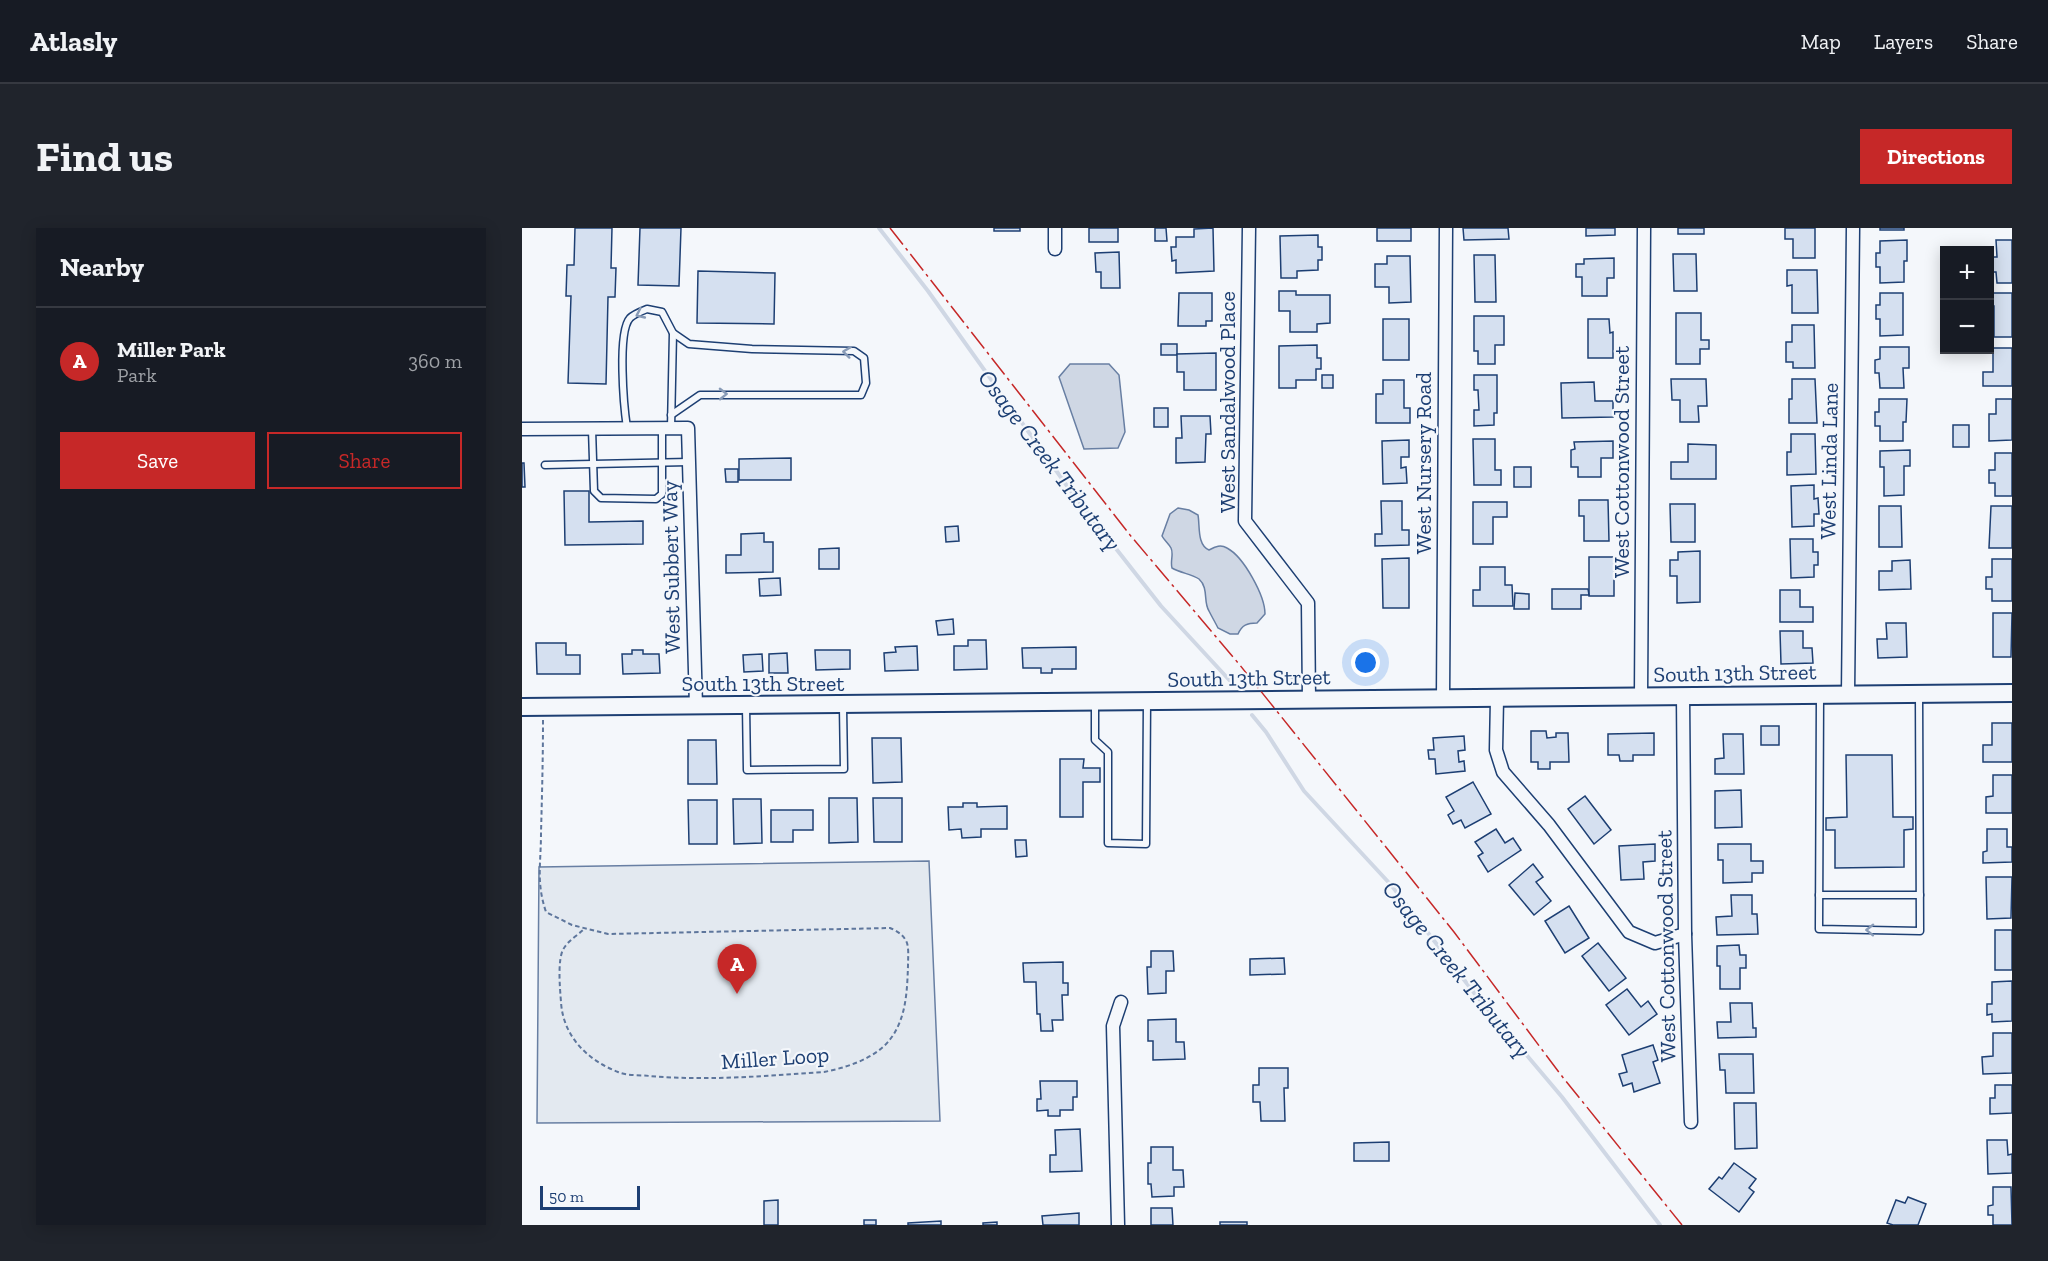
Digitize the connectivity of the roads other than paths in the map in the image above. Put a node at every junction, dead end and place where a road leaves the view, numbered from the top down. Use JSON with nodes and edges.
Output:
{"nodes":[{"id":1,"x":1055,"y":228,"type":"edge"},
{"id":2,"x":1249,"y":228,"type":"edge"},
{"id":3,"x":1446,"y":228,"type":"edge"},
{"id":4,"x":1644,"y":228,"type":"edge"},
{"id":5,"x":1853,"y":228,"type":"edge"},
{"id":6,"x":1055,"y":249,"type":"dead end"},
{"id":7,"x":673,"y":333,"type":"junction"},
{"id":8,"x":671,"y":415,"type":"junction"},
{"id":9,"x":627,"y":428,"type":"junction"},
{"id":10,"x":666,"y":428,"type":"junction"},
{"id":11,"x":522,"y":429,"type":"edge"},
{"id":12,"x":592,"y":429,"type":"junction"},
{"id":13,"x":662,"y":462,"type":"junction"},
{"id":14,"x":690,"y":462,"type":"junction"},
{"id":15,"x":592,"y":464,"type":"junction"},
{"id":16,"x":545,"y":465,"type":"dead end"},
{"id":17,"x":2012,"y":693,"type":"edge"},
{"id":18,"x":1820,"y":694,"type":"junction"},
{"id":19,"x":1848,"y":694,"type":"junction"},
{"id":20,"x":1919,"y":694,"type":"junction"},
{"id":21,"x":1683,"y":696,"type":"junction"},
{"id":22,"x":1641,"y":697,"type":"junction"},
{"id":23,"x":1443,"y":699,"type":"junction"},
{"id":24,"x":1497,"y":699,"type":"junction"},
{"id":25,"x":1309,"y":700,"type":"junction"},
{"id":26,"x":1095,"y":702,"type":"junction"},
{"id":27,"x":1147,"y":702,"type":"junction"},
{"id":28,"x":746,"y":705,"type":"junction"},
{"id":29,"x":843,"y":705,"type":"junction"},
{"id":30,"x":696,"y":706,"type":"junction"},
{"id":31,"x":522,"y":707,"type":"edge"},
{"id":32,"x":1819,"y":895,"type":"junction"},
{"id":33,"x":1920,"y":895,"type":"junction"},
{"id":34,"x":1685,"y":933,"type":"junction"},
{"id":35,"x":1121,"y":1002,"type":"dead end"},
{"id":36,"x":1691,"y":1122,"type":"dead end"},
{"id":37,"x":1118,"y":1225,"type":"edge"}],
"edges":[{"from":1,"to":6,"type":"street"},
{"from":2,"to":25,"type":"street","name":"West Sandalwood Place"},
{"from":3,"to":23,"type":"street","name":"West Nursery Road"},
{"from":4,"to":22,"type":"street","name":"West Cottonwood Street"},
{"from":5,"to":19,"type":"street","name":"West Linda Lane"},
{"from":7,"to":8,"type":"lane"},
{"from":8,"to":7,"type":"lane","one_way":true},
{"from":7,"to":9,"type":"lane","one_way":true},
{"from":8,"to":10,"type":"lane"},
{"from":9,"to":10,"type":"street"},
{"from":9,"to":12,"type":"street"},
{"from":10,"to":13,"type":"lane"},
{"from":10,"to":14,"type":"street","name":"West Subbert Way"},
{"from":11,"to":12,"type":"street"},
{"from":12,"to":15,"type":"lane"},
{"from":13,"to":14,"type":"lane"},
{"from":13,"to":15,"type":"lane"},
{"from":13,"to":15,"type":"lane"},
{"from":14,"to":30,"type":"street","name":"West Subbert Way"},
{"from":15,"to":16,"type":"lane"},
{"from":17,"to":20,"type":"street","name":"South 13th Street"},
{"from":18,"to":19,"type":"street","name":"South 13th Street"},
{"from":18,"to":21,"type":"street","name":"South 13th Street"},
{"from":18,"to":32,"type":"lane"},
{"from":19,"to":20,"type":"street","name":"South 13th Street"},
{"from":20,"to":33,"type":"lane"},
{"from":21,"to":22,"type":"street","name":"South 13th Street"},
{"from":21,"to":34,"type":"street","name":"West Cottonwood Street"},
{"from":22,"to":24,"type":"street","name":"South 13th Street"},
{"from":23,"to":24,"type":"street","name":"South 13th Street"},
{"from":23,"to":25,"type":"street","name":"South 13th Street"},
{"from":24,"to":34,"type":"street"},
{"from":25,"to":27,"type":"street","name":"South 13th Street"},
{"from":26,"to":27,"type":"street","name":"South 13th Street"},
{"from":26,"to":27,"type":"lane"},
{"from":26,"to":29,"type":"street","name":"South 13th Street"},
{"from":28,"to":29,"type":"street","name":"South 13th Street"},
{"from":28,"to":29,"type":"lane"},
{"from":28,"to":30,"type":"street","name":"South 13th Street"},
{"from":30,"to":31,"type":"street","name":"South 13th Street"},
{"from":32,"to":33,"type":"lane"},
{"from":33,"to":32,"type":"lane","one_way":true},
{"from":34,"to":36,"type":"street","name":"West Cottonwood Street"},
{"from":35,"to":37,"type":"street"}]}
